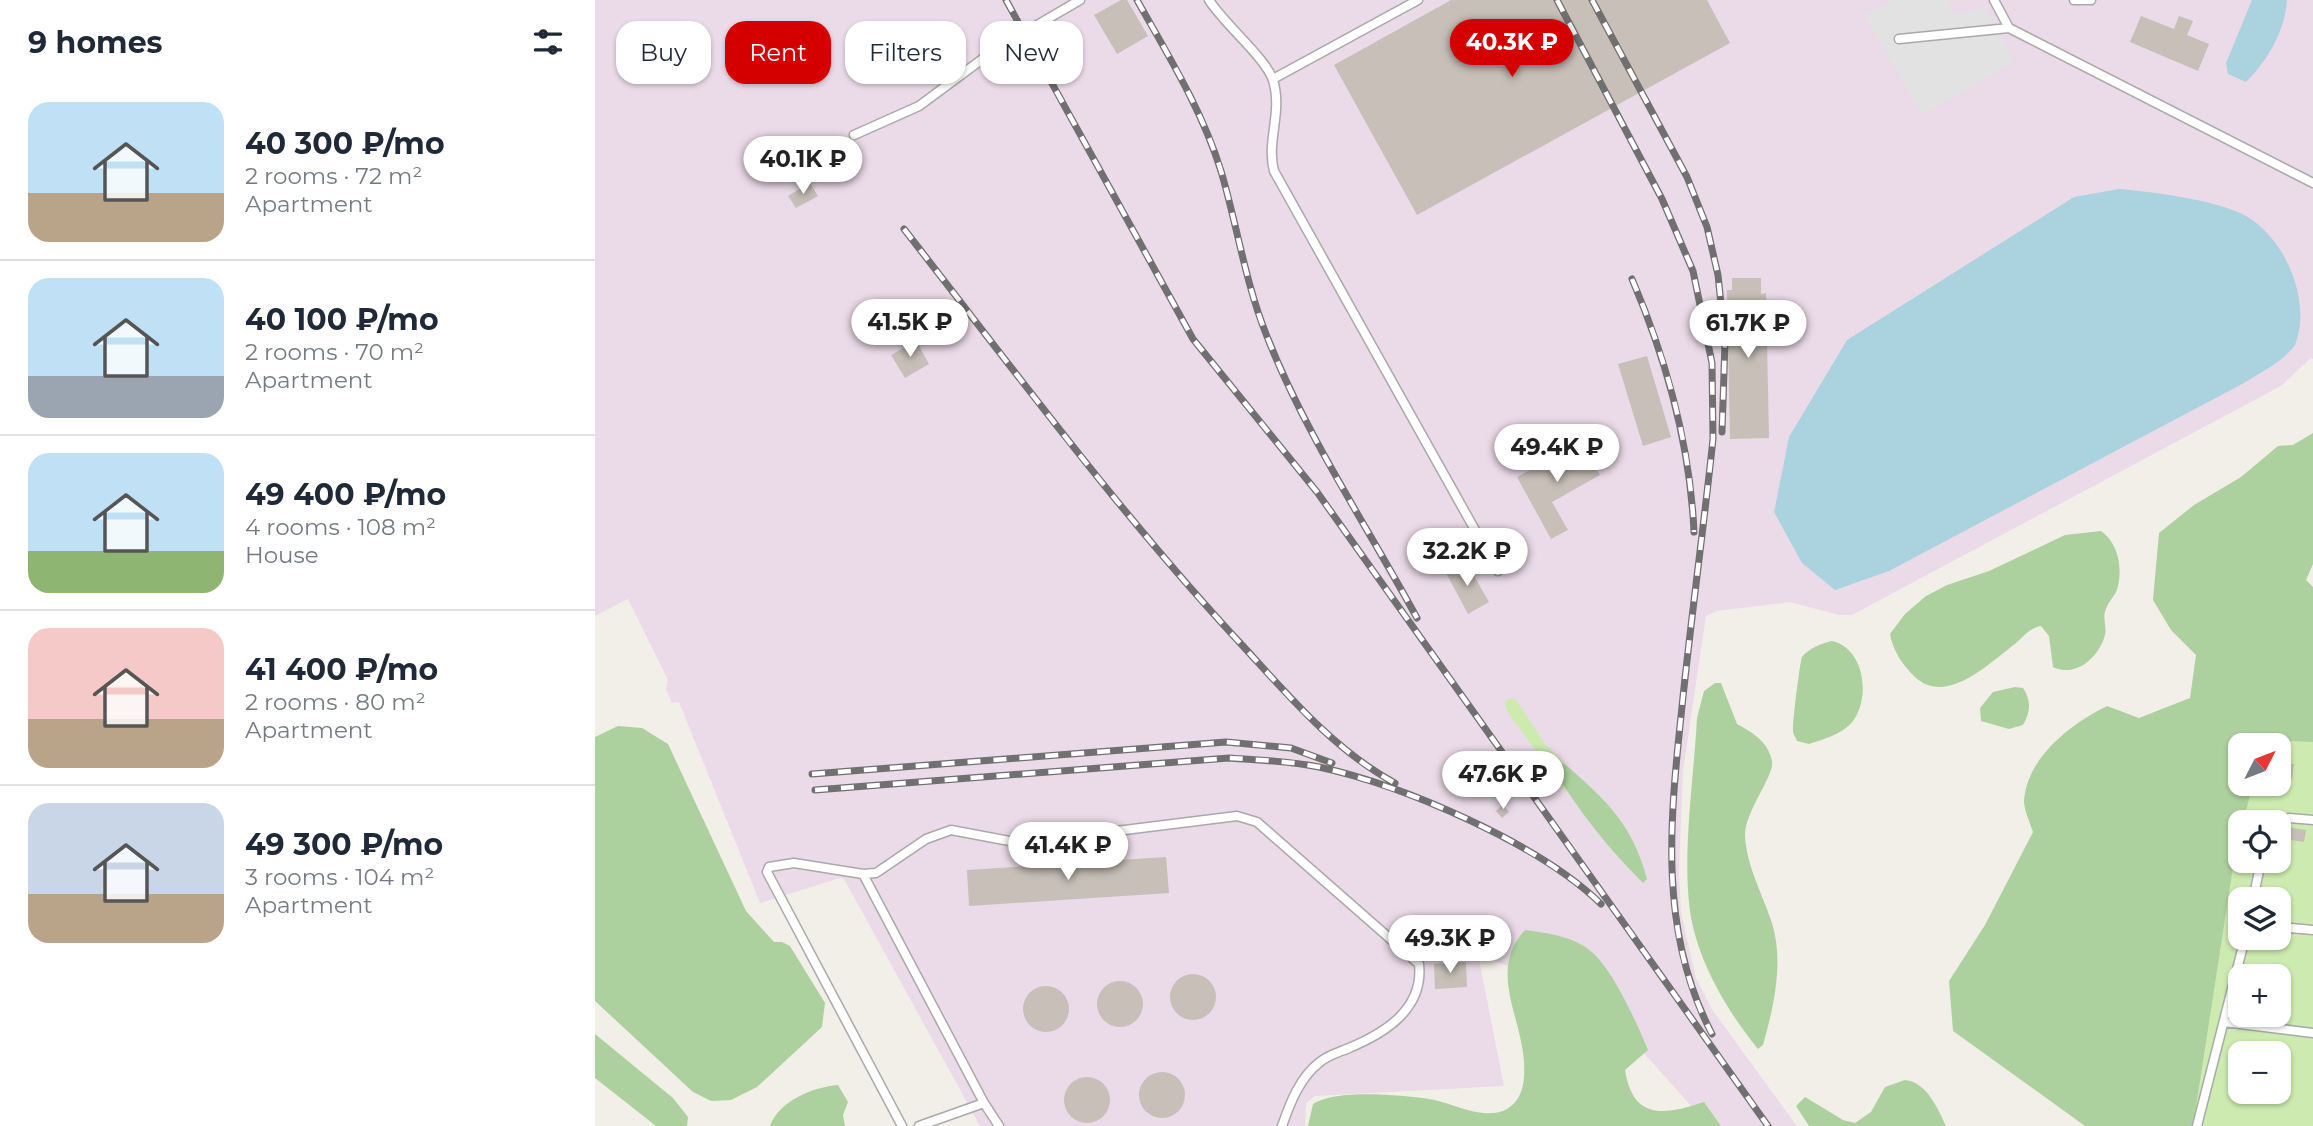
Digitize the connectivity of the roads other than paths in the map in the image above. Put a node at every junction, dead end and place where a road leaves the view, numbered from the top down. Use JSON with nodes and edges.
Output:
{"nodes":[{"id":1,"x":1080,"y":0,"type":"edge"},
{"id":2,"x":1209,"y":0,"type":"edge"},
{"id":3,"x":1418,"y":0,"type":"edge"},
{"id":4,"x":1994,"y":0,"type":"edge"},
{"id":5,"x":2074,"y":0,"type":"edge"},
{"id":6,"x":2091,"y":0,"type":"edge"},
{"id":7,"x":2009,"y":28,"type":"junction"},
{"id":8,"x":1899,"y":38,"type":"dead end"},
{"id":9,"x":1273,"y":79,"type":"junction"},
{"id":10,"x":854,"y":135,"type":"dead end"},
{"id":11,"x":2313,"y":183,"type":"edge"},
{"id":12,"x":1498,"y":571,"type":"dead end"},
{"id":13,"x":2291,"y":818,"type":"edge"},
{"id":14,"x":2313,"y":820,"type":"edge"},
{"id":15,"x":863,"y":874,"type":"junction"},
{"id":16,"x":2291,"y":928,"type":"edge"},
{"id":17,"x":2313,"y":930,"type":"edge"},
{"id":18,"x":2242,"y":950,"type":"edge"},
{"id":19,"x":2224,"y":1022,"type":"junction"},
{"id":20,"x":2313,"y":1032,"type":"edge"},
{"id":21,"x":984,"y":1103,"type":"junction"},
{"id":22,"x":902,"y":1126,"type":"edge"},
{"id":23,"x":919,"y":1126,"type":"edge"},
{"id":24,"x":999,"y":1126,"type":"edge"},
{"id":25,"x":1282,"y":1126,"type":"edge"},
{"id":26,"x":2197,"y":1126,"type":"edge"}],
"edges":[{"from":1,"to":10,"type":"lane"},
{"from":2,"to":9,"type":"lane"},
{"from":3,"to":9,"type":"lane"},
{"from":4,"to":7,"type":"lane"},
{"from":5,"to":6,"type":"lane"},
{"from":7,"to":8,"type":"lane"},
{"from":7,"to":11,"type":"lane"},
{"from":9,"to":12,"type":"lane"},
{"from":13,"to":14,"type":"lane"},
{"from":15,"to":21,"type":"lane"},
{"from":15,"to":22,"type":"lane"},
{"from":15,"to":25,"type":"lane"},
{"from":16,"to":17,"type":"lane"},
{"from":18,"to":19,"type":"lane"},
{"from":19,"to":20,"type":"lane"},
{"from":19,"to":26,"type":"lane"},
{"from":21,"to":23,"type":"lane"},
{"from":21,"to":24,"type":"lane"}]}
